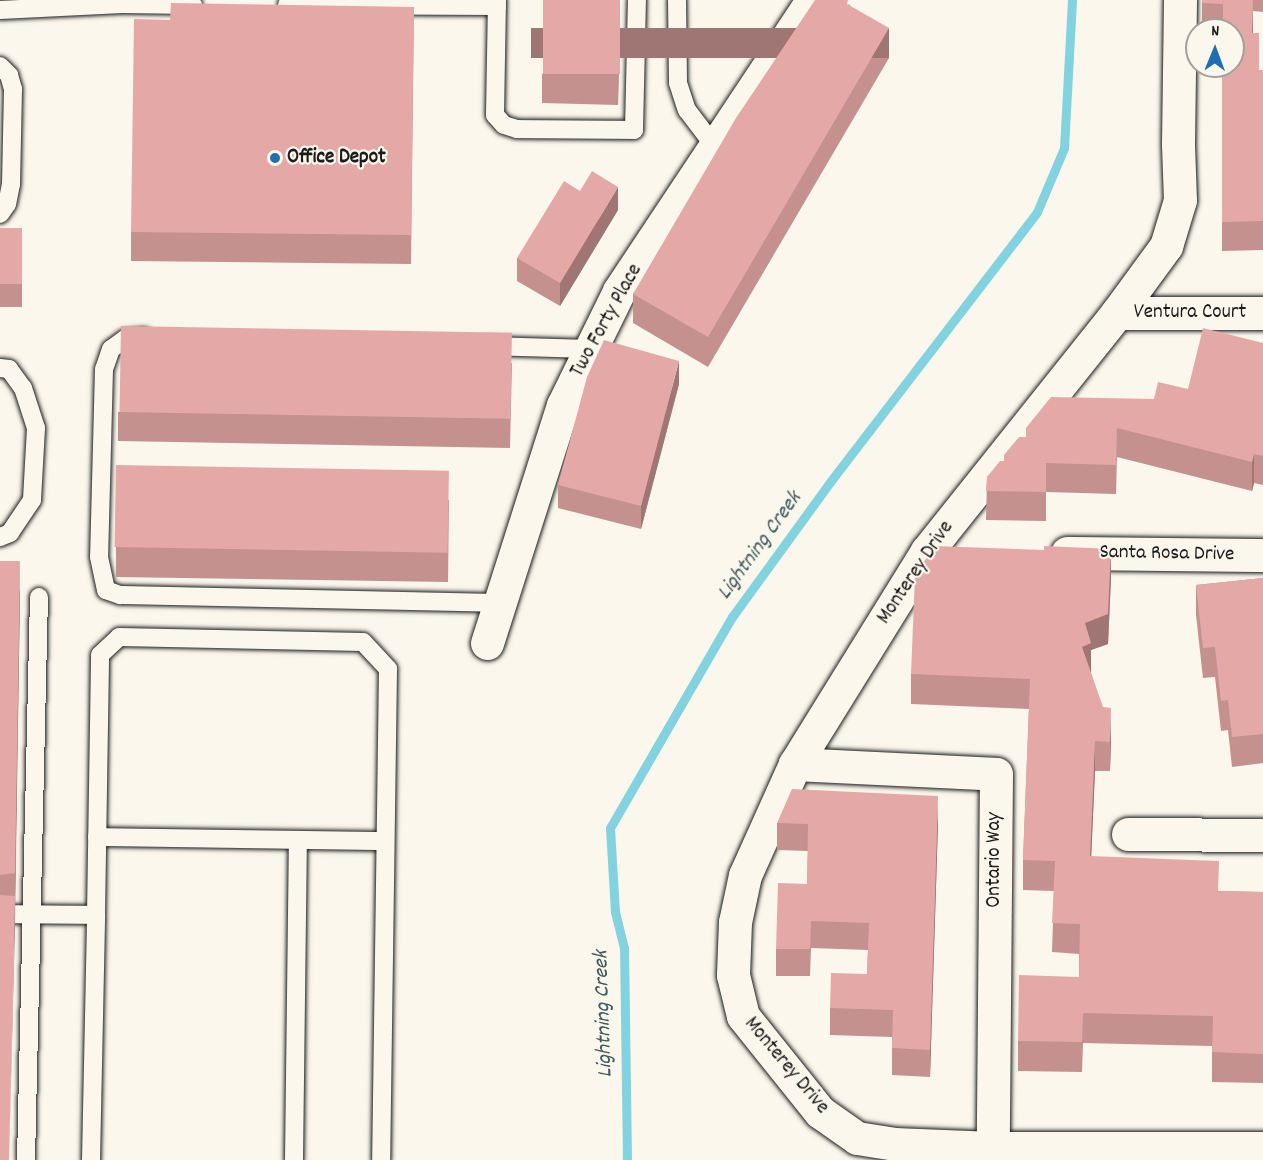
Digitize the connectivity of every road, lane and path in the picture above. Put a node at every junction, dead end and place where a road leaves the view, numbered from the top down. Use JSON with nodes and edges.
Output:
{"nodes":[{"id":1,"x":637,"y":0,"type":"edge"},
{"id":2,"x":677,"y":0,"type":"edge"},
{"id":3,"x":812,"y":0,"type":"edge"},
{"id":4,"x":1180,"y":0,"type":"edge"},
{"id":5,"x":122,"y":2,"type":"edge"},
{"id":6,"x":208,"y":2,"type":"edge"},
{"id":7,"x":277,"y":3,"type":"edge"},
{"id":8,"x":347,"y":3,"type":"edge"},
{"id":9,"x":407,"y":3,"type":"edge"},
{"id":10,"x":497,"y":3,"type":"edge"},
{"id":11,"x":0,"y":10,"type":"edge"},
{"id":12,"x":0,"y":66,"type":"edge"},
{"id":13,"x":716,"y":148,"type":"junction"},
{"id":14,"x":0,"y":214,"type":"edge"},
{"id":15,"x":1117,"y":313,"type":"junction"},
{"id":16,"x":1263,"y":313,"type":"edge"},
{"id":17,"x":156,"y":337,"type":"edge"},
{"id":18,"x":473,"y":346,"type":"edge"},
{"id":19,"x":590,"y":349,"type":"junction"},
{"id":20,"x":0,"y":368,"type":"edge"},
{"id":21,"x":0,"y":537,"type":"edge"},
{"id":22,"x":927,"y":551,"type":"junction"},
{"id":23,"x":961,"y":552,"type":"edge"},
{"id":24,"x":1043,"y":553,"type":"edge"},
{"id":25,"x":1263,"y":555,"type":"edge"},
{"id":26,"x":39,"y":597,"type":"dead end"},
{"id":27,"x":499,"y":603,"type":"junction"},
{"id":28,"x":487,"y":643,"type":"dead end"},
{"id":29,"x":795,"y":764,"type":"junction"},
{"id":30,"x":1128,"y":834,"type":"dead end"},
{"id":31,"x":1263,"y":835,"type":"edge"},
{"id":32,"x":97,"y":837,"type":"junction"},
{"id":33,"x":298,"y":840,"type":"junction"},
{"id":34,"x":385,"y":841,"type":"junction"},
{"id":35,"x":0,"y":914,"type":"edge"},
{"id":36,"x":31,"y":914,"type":"junction"},
{"id":37,"x":96,"y":915,"type":"junction"},
{"id":38,"x":993,"y":1148,"type":"junction"},
{"id":39,"x":1263,"y":1148,"type":"edge"},
{"id":40,"x":26,"y":1160,"type":"edge"},
{"id":41,"x":91,"y":1160,"type":"edge"},
{"id":42,"x":294,"y":1160,"type":"edge"},
{"id":43,"x":381,"y":1160,"type":"edge"}],
"edges":[{"from":1,"to":10,"type":"lane"},
{"from":2,"to":13,"type":"lane"},
{"from":3,"to":13,"type":"street","name":"Two Forty Place"},
{"from":4,"to":15,"type":"street","name":"Monterey Drive"},
{"from":5,"to":6,"type":"lane"},
{"from":5,"to":11,"type":"lane"},
{"from":7,"to":8,"type":"lane"},
{"from":8,"to":9,"type":"lane"},
{"from":9,"to":10,"type":"lane"},
{"from":12,"to":14,"type":"lane"},
{"from":13,"to":19,"type":"street","name":"Two Forty Place"},
{"from":15,"to":16,"type":"street","name":"Ventura Court"},
{"from":15,"to":22,"type":"street","name":"Monterey Drive"},
{"from":17,"to":27,"type":"lane"},
{"from":18,"to":19,"type":"lane"},
{"from":19,"to":27,"type":"street","name":"Two Forty Place"},
{"from":20,"to":21,"type":"lane"},
{"from":22,"to":23,"type":"street"},
{"from":22,"to":29,"type":"street","name":"Monterey Drive"},
{"from":24,"to":25,"type":"street","name":"Santa Rosa Drive"},
{"from":26,"to":36,"type":"lane"},
{"from":27,"to":28,"type":"street","name":"Two Forty Place"},
{"from":29,"to":38,"type":"street","name":"Monterey Drive"},
{"from":29,"to":38,"type":"street","name":"Ontario Way"},
{"from":30,"to":31,"type":"street"},
{"from":32,"to":33,"type":"lane"},
{"from":32,"to":34,"type":"lane"},
{"from":32,"to":37,"type":"lane"},
{"from":33,"to":34,"type":"lane"},
{"from":33,"to":42,"type":"lane"},
{"from":34,"to":43,"type":"lane"},
{"from":35,"to":36,"type":"lane"},
{"from":36,"to":37,"type":"lane"},
{"from":36,"to":40,"type":"lane"},
{"from":37,"to":41,"type":"lane"},
{"from":38,"to":39,"type":"street"}]}
